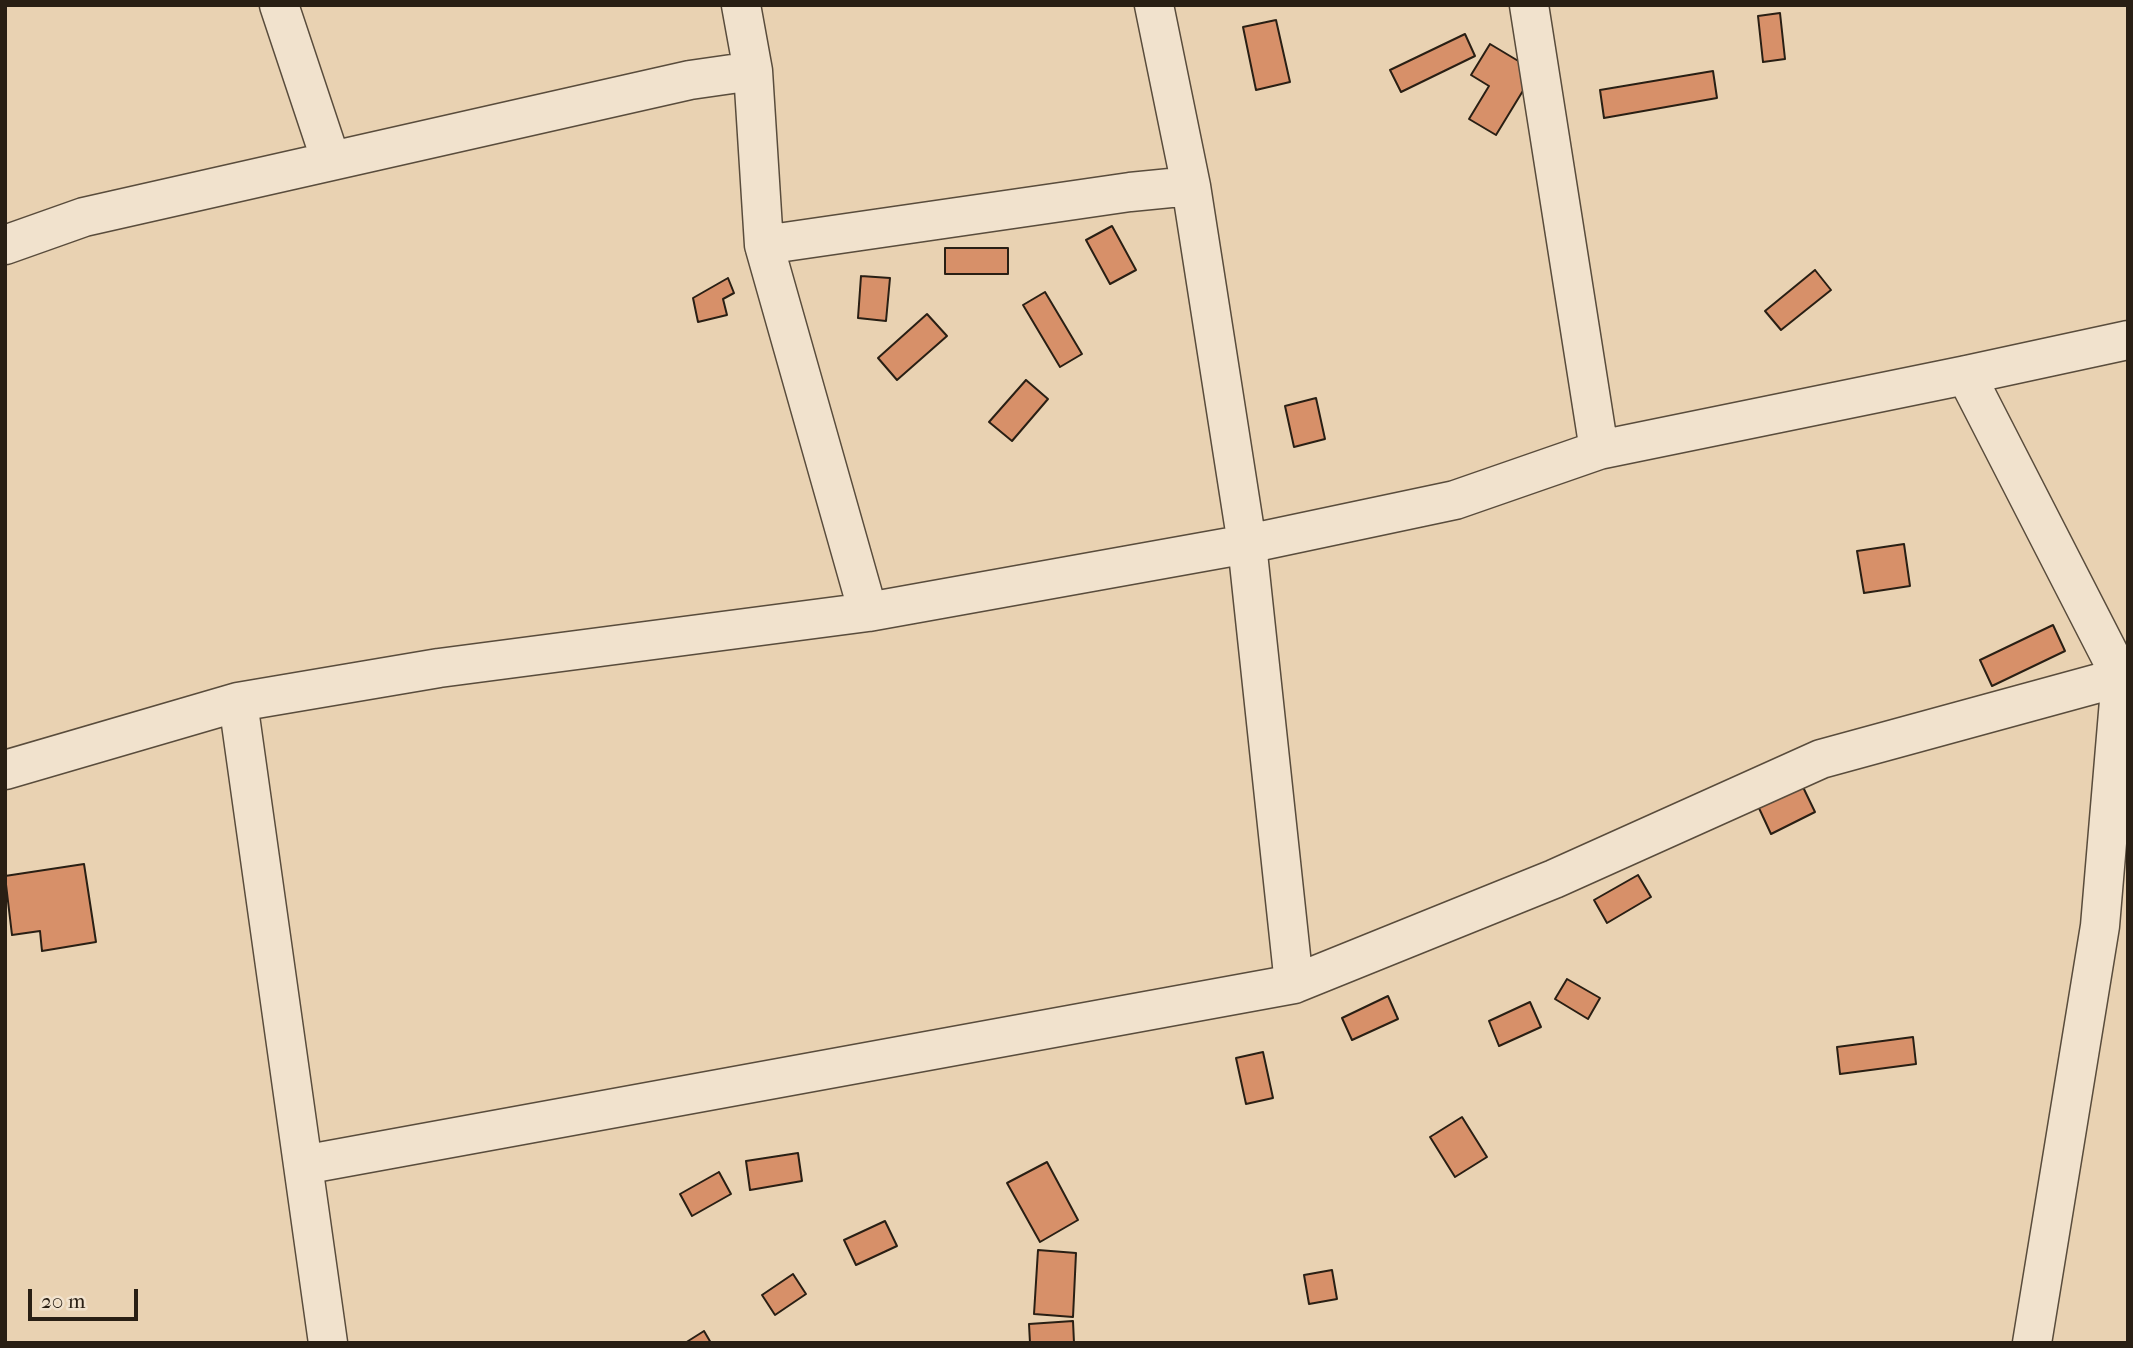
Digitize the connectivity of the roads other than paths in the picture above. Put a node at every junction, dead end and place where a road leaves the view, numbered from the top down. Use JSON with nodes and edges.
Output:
{"nodes":[{"id":1,"x":279,"y":5,"type":"edge"},
{"id":2,"x":741,"y":5,"type":"edge"},
{"id":3,"x":1154,"y":5,"type":"edge"},
{"id":4,"x":1529,"y":5,"type":"edge"},
{"id":5,"x":753,"y":71,"type":"junction"},
{"id":6,"x":331,"y":161,"type":"junction"},
{"id":7,"x":1191,"y":186,"type":"junction"},
{"id":8,"x":5,"y":245,"type":"edge"},
{"id":9,"x":764,"y":245,"type":"junction"},
{"id":10,"x":2128,"y":340,"type":"edge"},
{"id":11,"x":1966,"y":375,"type":"junction"},
{"id":12,"x":1599,"y":450,"type":"junction"},
{"id":13,"x":1247,"y":544,"type":"junction"},
{"id":14,"x":868,"y":612,"type":"junction"},
{"id":15,"x":2121,"y":677,"type":"junction"},
{"id":16,"x":238,"y":702,"type":"junction"},
{"id":17,"x":5,"y":770,"type":"edge"},
{"id":18,"x":1294,"y":984,"type":"junction"},
{"id":19,"x":303,"y":1165,"type":"junction"},
{"id":20,"x":328,"y":1343,"type":"edge"},
{"id":21,"x":2032,"y":1343,"type":"edge"}],
"edges":[{"from":1,"to":6,"type":"street"},
{"from":2,"to":5,"type":"street"},
{"from":3,"to":7,"type":"street"},
{"from":4,"to":12,"type":"street"},
{"from":5,"to":6,"type":"street"},
{"from":5,"to":9,"type":"street"},
{"from":6,"to":8,"type":"street"},
{"from":7,"to":9,"type":"street"},
{"from":7,"to":13,"type":"street"},
{"from":9,"to":14,"type":"street"},
{"from":10,"to":11,"type":"street"},
{"from":11,"to":12,"type":"street"},
{"from":11,"to":15,"type":"street"},
{"from":12,"to":13,"type":"street"},
{"from":13,"to":14,"type":"street"},
{"from":13,"to":18,"type":"street"},
{"from":14,"to":16,"type":"street"},
{"from":15,"to":18,"type":"street"},
{"from":15,"to":21,"type":"street"},
{"from":16,"to":17,"type":"street"},
{"from":16,"to":19,"type":"street"},
{"from":18,"to":19,"type":"street"},
{"from":19,"to":20,"type":"street"}]}
